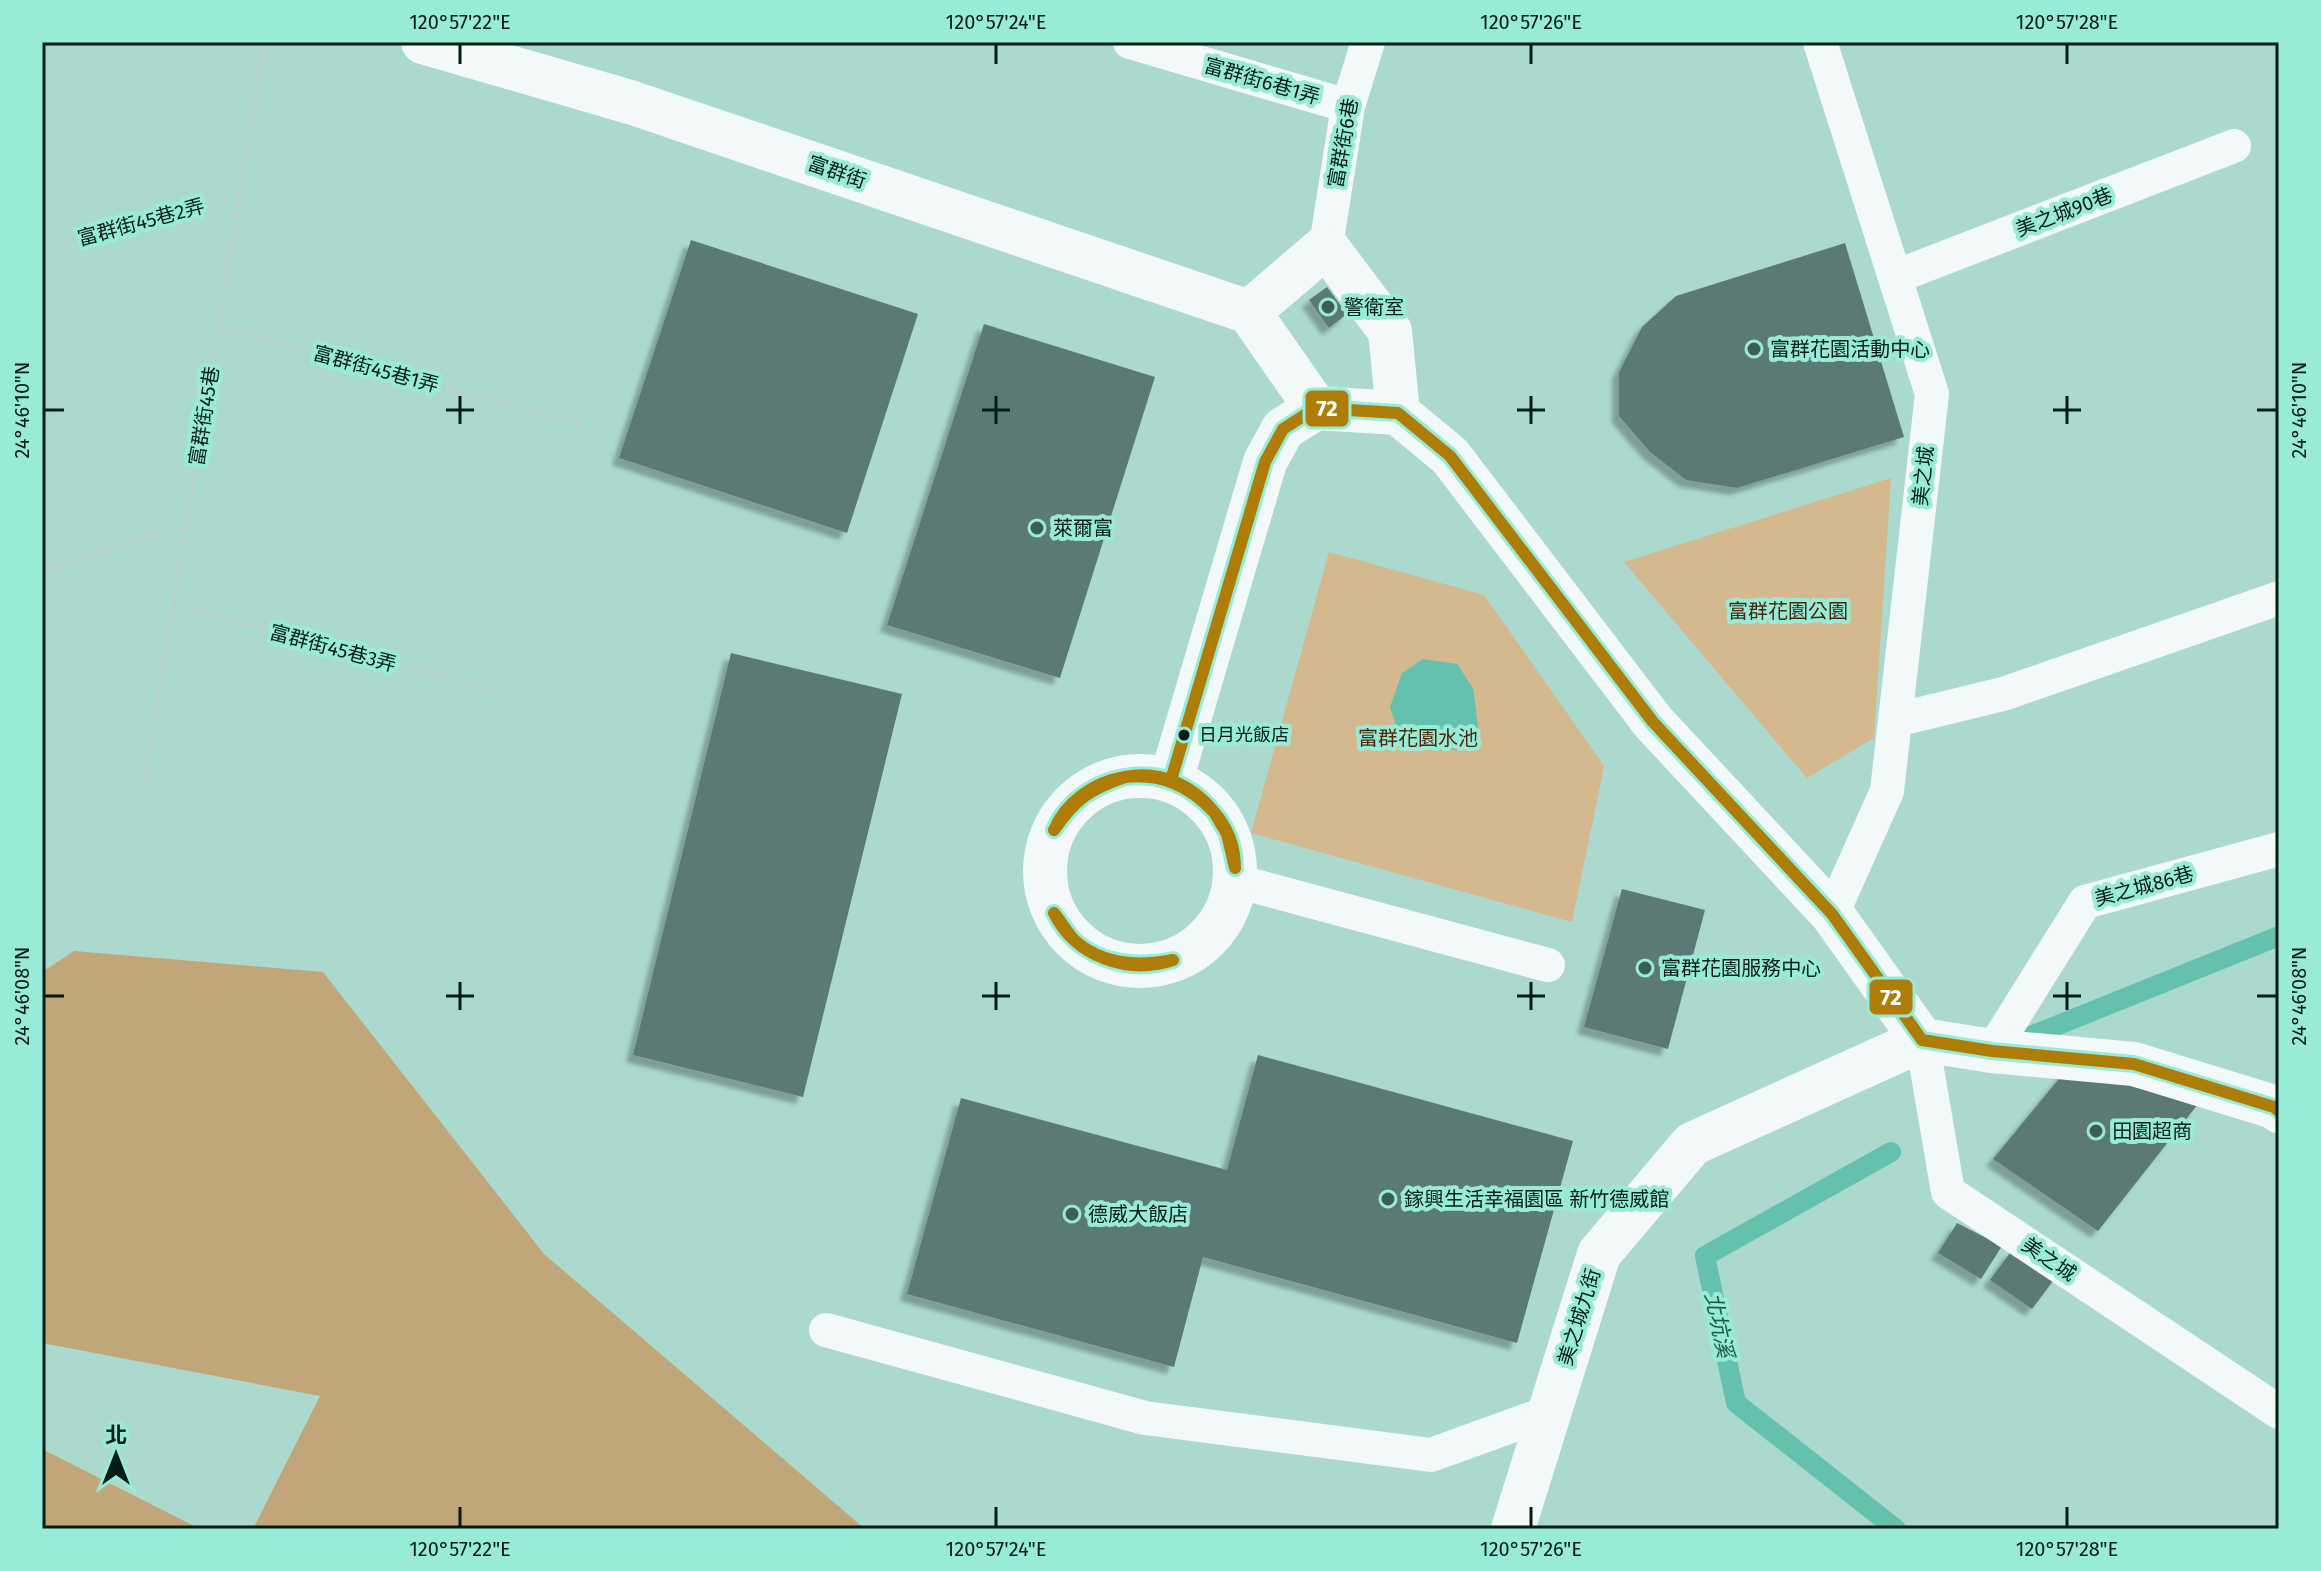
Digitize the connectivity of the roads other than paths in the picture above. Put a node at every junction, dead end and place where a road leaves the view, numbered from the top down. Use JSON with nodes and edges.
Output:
{"nodes":[{"id":1,"x":423,"y":42,"type":"edge"},
{"id":2,"x":1130,"y":42,"type":"edge"},
{"id":3,"x":1368,"y":42,"type":"edge"},
{"id":4,"x":1820,"y":42,"type":"edge"},
{"id":5,"x":1348,"y":106,"type":"junction"},
{"id":6,"x":2234,"y":146,"type":"dead end"},
{"id":7,"x":1326,"y":246,"type":"junction"},
{"id":8,"x":1895,"y":277,"type":"junction"},
{"id":9,"x":1249,"y":312,"type":"junction"},
{"id":10,"x":1316,"y":408,"type":"junction"},
{"id":11,"x":1398,"y":413,"type":"junction"},
{"id":12,"x":2279,"y":598,"type":"edge"},
{"id":13,"x":1896,"y":720,"type":"junction"},
{"id":14,"x":1171,"y":780,"type":"junction"},
{"id":15,"x":2279,"y":849,"type":"edge"},
{"id":16,"x":1236,"y":881,"type":"junction"},
{"id":17,"x":1832,"y":914,"type":"junction"},
{"id":18,"x":1548,"y":965,"type":"dead end"},
{"id":19,"x":1922,"y":1040,"type":"junction"},
{"id":20,"x":1992,"y":1051,"type":"junction"},
{"id":21,"x":2279,"y":1111,"type":"edge"},
{"id":22,"x":826,"y":1330,"type":"dead end"},
{"id":23,"x":1550,"y":1412,"type":"junction"},
{"id":24,"x":2279,"y":1412,"type":"edge"},
{"id":25,"x":1513,"y":1529,"type":"edge"}],
"edges":[{"from":1,"to":9,"type":"street","name":"富群街"},
{"from":2,"to":5,"type":"lane","name":"富群街6巷1弄"},
{"from":3,"to":5,"type":"lane","name":"富群街6巷"},
{"from":4,"to":8,"type":"lane","name":"美之城"},
{"from":5,"to":7,"type":"lane","name":"富群街6巷"},
{"from":6,"to":8,"type":"lane","name":"美之城90巷"},
{"from":7,"to":9,"type":"street"},
{"from":7,"to":11,"type":"street"},
{"from":8,"to":13,"type":"lane","name":"美之城"},
{"from":9,"to":10,"type":"street"},
{"from":10,"to":11,"type":"street"},
{"from":10,"to":14,"type":"street"},
{"from":11,"to":17,"type":"street"},
{"from":12,"to":13,"type":"lane"},
{"from":13,"to":17,"type":"lane","name":"美之城"},
{"from":14,"to":16,"type":"street"},
{"from":14,"to":16,"type":"street"},
{"from":15,"to":20,"type":"lane","name":"美之城86巷"},
{"from":16,"to":18,"type":"lane"},
{"from":17,"to":19,"type":"street"},
{"from":19,"to":20,"type":"street"},
{"from":19,"to":23,"type":"street","name":"美之城九街"},
{"from":19,"to":24,"type":"lane","name":"美之城"},
{"from":20,"to":21,"type":"street"},
{"from":22,"to":23,"type":"lane"},
{"from":23,"to":25,"type":"street","name":"美之城九街"}]}
